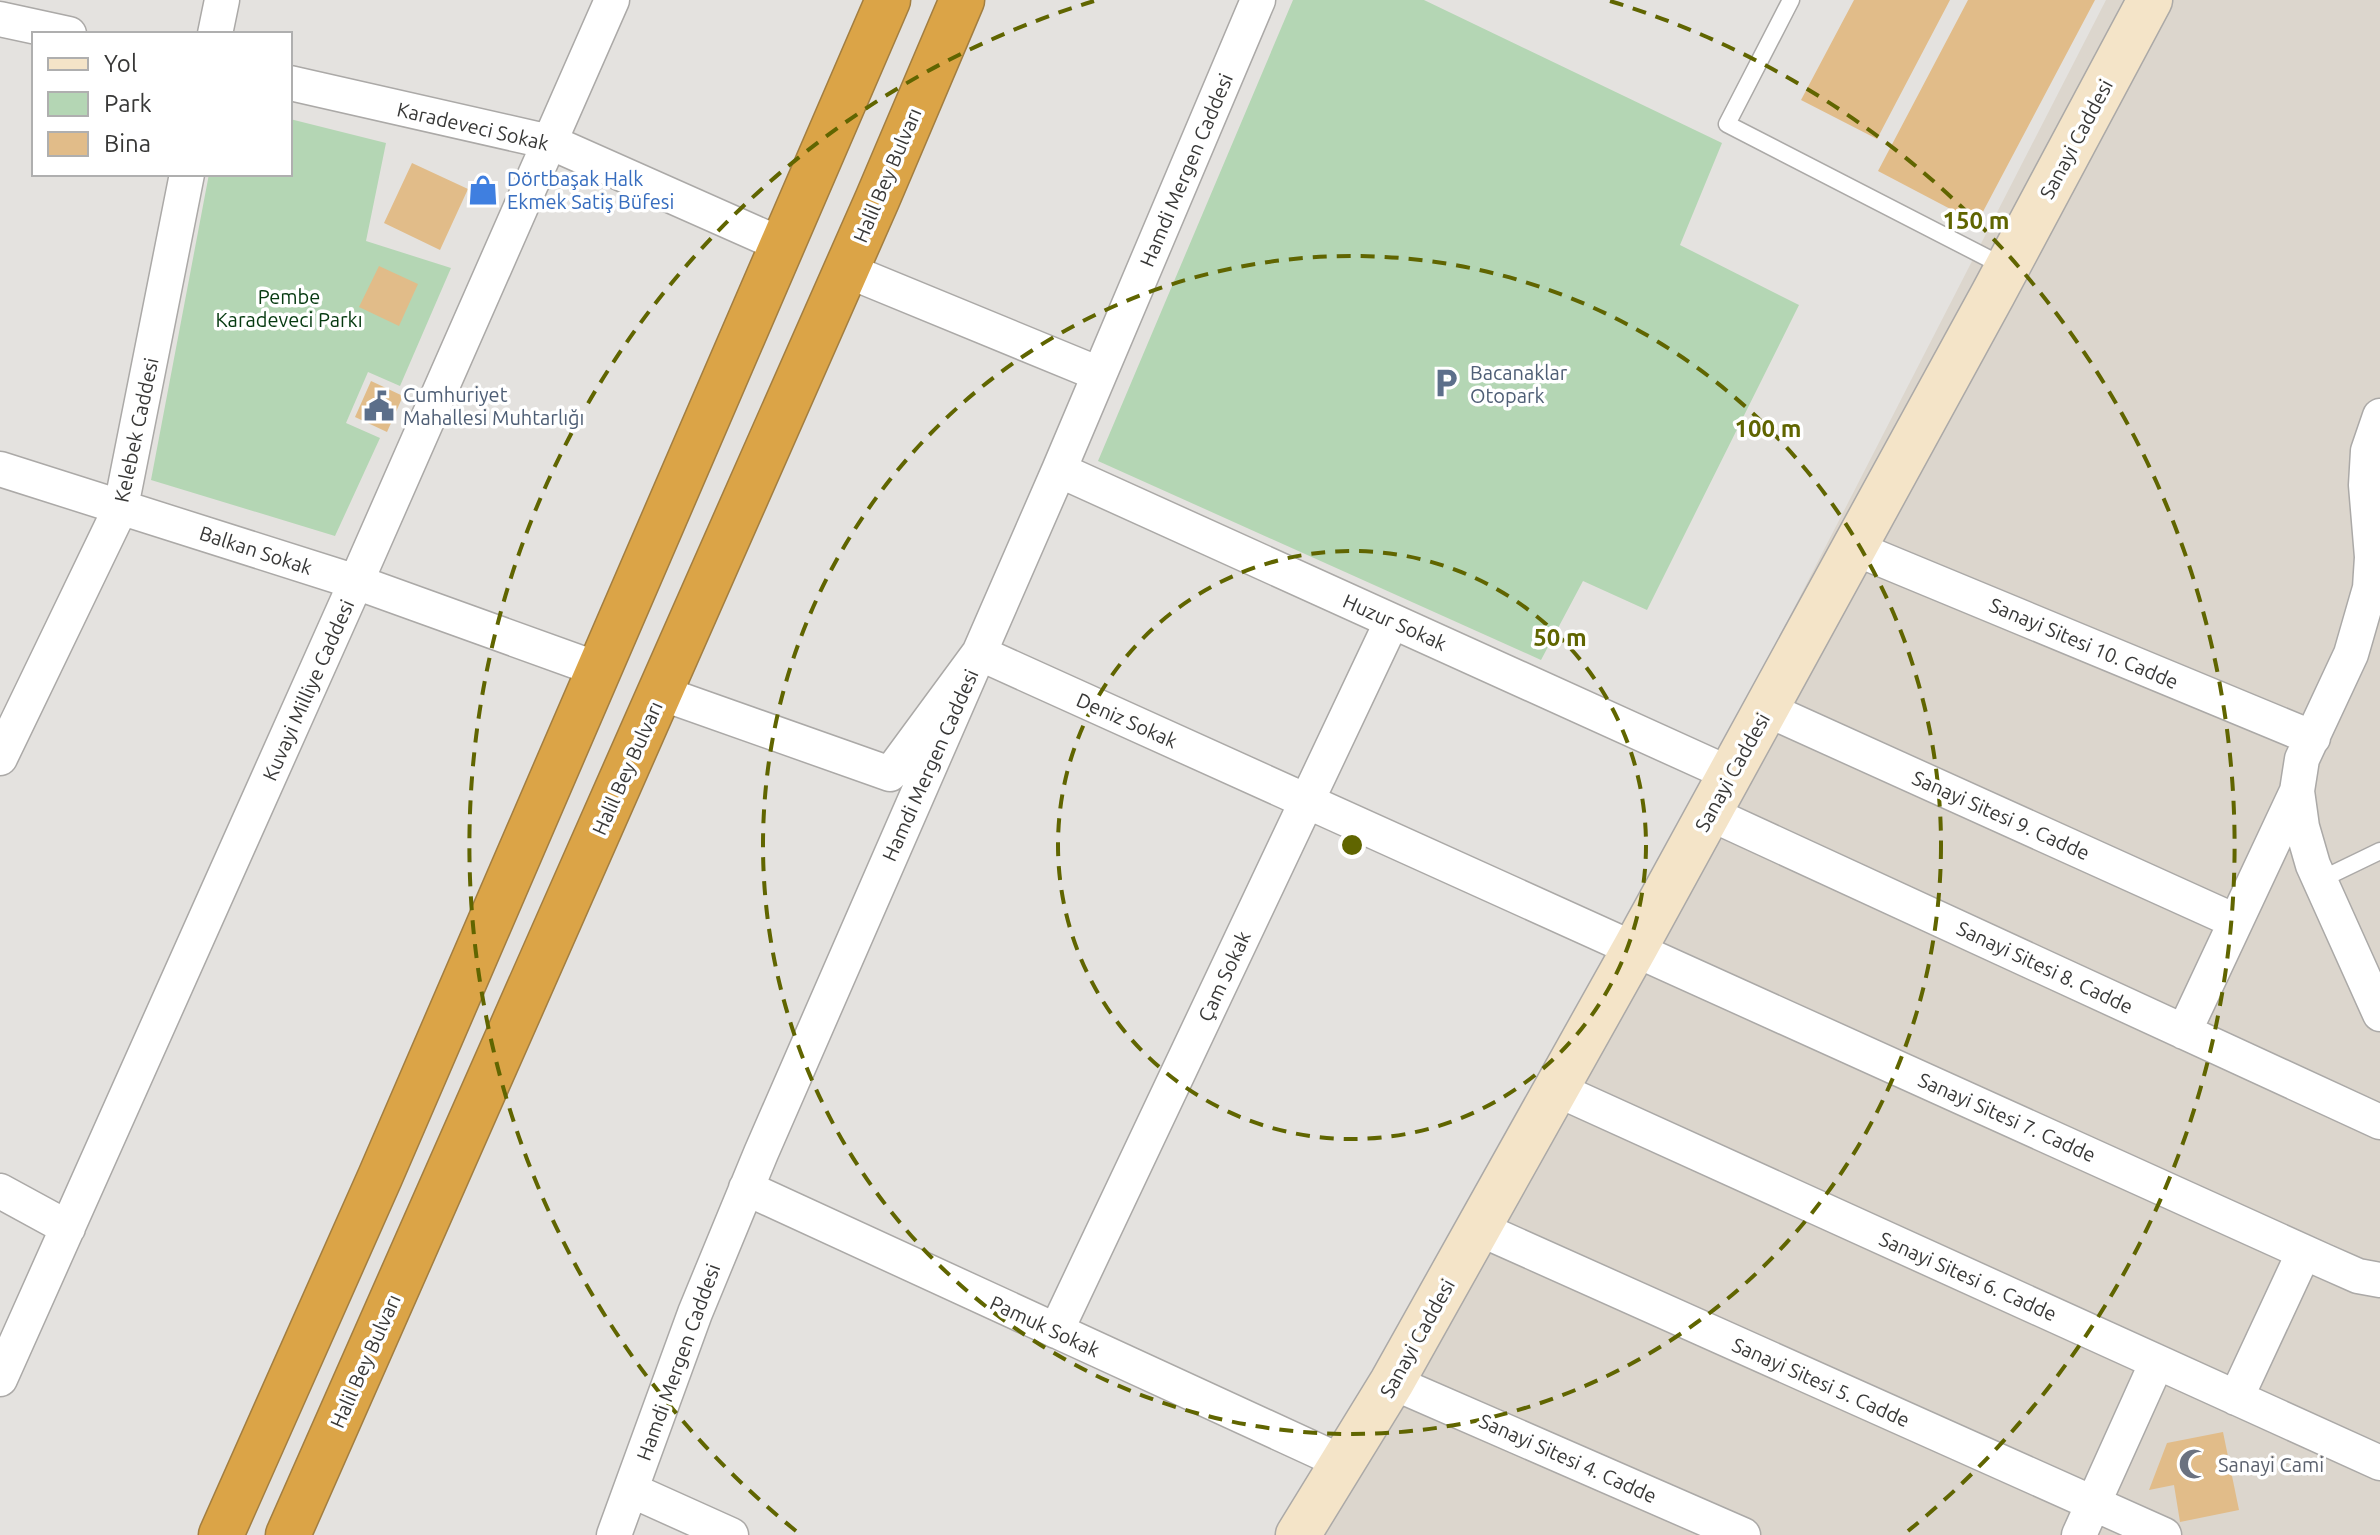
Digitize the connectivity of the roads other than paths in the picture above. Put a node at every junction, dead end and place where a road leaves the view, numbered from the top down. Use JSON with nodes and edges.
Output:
{"nodes":[{"id":1,"x":222,"y":0,"type":"edge"},
{"id":2,"x":612,"y":0,"type":"edge"},
{"id":3,"x":888,"y":0,"type":"edge"},
{"id":4,"x":962,"y":0,"type":"edge"},
{"id":5,"x":1258,"y":0,"type":"edge"},
{"id":6,"x":1791,"y":0,"type":"edge"},
{"id":7,"x":2150,"y":0,"type":"edge"},
{"id":8,"x":0,"y":19,"type":"edge"},
{"id":9,"x":60,"y":32,"type":"edge"},
{"id":10,"x":215,"y":32,"type":"edge"},
{"id":11,"x":292,"y":83,"type":"edge"},
{"id":12,"x":550,"y":142,"type":"junction"},
{"id":13,"x":187,"y":176,"type":"edge"},
{"id":14,"x":782,"y":245,"type":"junction"},
{"id":15,"x":2007,"y":268,"type":"junction"},
{"id":16,"x":846,"y":270,"type":"junction"},
{"id":17,"x":1099,"y":374,"type":"junction"},
{"id":18,"x":2380,"y":416,"type":"edge"},
{"id":19,"x":0,"y":469,"type":"edge"},
{"id":20,"x":1059,"y":470,"type":"junction"},
{"id":21,"x":121,"y":507,"type":"junction"},
{"id":22,"x":1854,"y":548,"type":"junction"},
{"id":23,"x":356,"y":582,"type":"junction"},
{"id":24,"x":1392,"y":621,"type":"junction"},
{"id":25,"x":979,"y":653,"type":"junction"},
{"id":26,"x":600,"y":670,"type":"junction"},
{"id":27,"x":661,"y":693,"type":"junction"},
{"id":28,"x":1766,"y":709,"type":"junction"},
{"id":29,"x":2313,"y":738,"type":"junction"},
{"id":30,"x":0,"y":758,"type":"edge"},
{"id":31,"x":1730,"y":774,"type":"junction"},
{"id":32,"x":2297,"y":791,"type":"junction"},
{"id":33,"x":1307,"y":801,"type":"junction"},
{"id":34,"x":1709,"y":813,"type":"junction"},
{"id":35,"x":2380,"y":851,"type":"edge"},
{"id":36,"x":2320,"y":880,"type":"junction"},
{"id":37,"x":2235,"y":921,"type":"junction"},
{"id":38,"x":1635,"y":948,"type":"junction"},
{"id":39,"x":2380,"y":1014,"type":"edge"},
{"id":40,"x":2184,"y":1032,"type":"junction"},
{"id":41,"x":1556,"y":1089,"type":"junction"},
{"id":42,"x":2380,"y":1122,"type":"edge"},
{"id":43,"x":746,"y":1188,"type":"junction"},
{"id":44,"x":0,"y":1191,"type":"edge"},
{"id":45,"x":68,"y":1228,"type":"junction"},
{"id":46,"x":1478,"y":1228,"type":"junction"},
{"id":47,"x":2304,"y":1252,"type":"junction"},
{"id":48,"x":2380,"y":1280,"type":"edge"},
{"id":49,"x":1056,"y":1331,"type":"junction"},
{"id":50,"x":2157,"y":1362,"type":"junction"},
{"id":51,"x":0,"y":1379,"type":"edge"},
{"id":52,"x":1392,"y":1382,"type":"junction"},
{"id":53,"x":2236,"y":1398,"type":"junction"},
{"id":54,"x":1344,"y":1463,"type":"junction"},
{"id":55,"x":2380,"y":1463,"type":"edge"},
{"id":56,"x":631,"y":1490,"type":"junction"},
{"id":57,"x":2093,"y":1503,"type":"junction"},
{"id":58,"x":221,"y":1535,"type":"edge"},
{"id":59,"x":288,"y":1535,"type":"edge"},
{"id":60,"x":614,"y":1535,"type":"edge"},
{"id":61,"x":731,"y":1535,"type":"edge"},
{"id":62,"x":1298,"y":1535,"type":"edge"},
{"id":63,"x":1743,"y":1535,"type":"edge"},
{"id":64,"x":2079,"y":1535,"type":"edge"},
{"id":65,"x":2164,"y":1535,"type":"edge"}],
"edges":[{"from":1,"to":10,"type":"street"},
{"from":2,"to":12,"type":"street","name":"Kuvayi Milliye Caddesi"},
{"from":3,"to":14,"type":"highway"},
{"from":4,"to":16,"type":"highway","name":"Halil Bey Bulvarı"},
{"from":5,"to":17,"type":"street","name":"Hamdi Mergen Caddesi"},
{"from":6,"to":15,"type":"lane"},
{"from":7,"to":15,"type":"street","name":"Sanayi Caddesi"},
{"from":8,"to":9,"type":"street"},
{"from":11,"to":12,"type":"street","name":"Karadeveci Sokak"},
{"from":12,"to":14,"type":"street","name":"Karadeveci Sokak"},
{"from":12,"to":23,"type":"street","name":"Kuvayi Milliye Caddesi"},
{"from":13,"to":21,"type":"street","name":"Kelebek Caddesi"},
{"from":14,"to":26,"type":"highway"},
{"from":15,"to":22,"type":"street","name":"Sanayi Caddesi"},
{"from":16,"to":17,"type":"street"},
{"from":16,"to":27,"type":"highway","name":"Halil Bey Bulvarı"},
{"from":17,"to":20,"type":"street","name":"Hamdi Mergen Caddesi"},
{"from":18,"to":29,"type":"street"},
{"from":19,"to":21,"type":"street","name":"Balkan Sokak"},
{"from":20,"to":24,"type":"street","name":"Huzur Sokak"},
{"from":20,"to":25,"type":"street","name":"Hamdi Mergen Caddesi"},
{"from":21,"to":23,"type":"street","name":"Balkan Sokak"},
{"from":21,"to":30,"type":"street","name":"Kelebek Caddesi"},
{"from":22,"to":28,"type":"street","name":"Sanayi Caddesi"},
{"from":22,"to":29,"type":"street","name":"Sanayi Sitesi 10. Cadde"},
{"from":23,"to":26,"type":"street","name":"Balkan Sokak"},
{"from":23,"to":45,"type":"street","name":"Kuvayi Milliye Caddesi"},
{"from":24,"to":31,"type":"street","name":"Huzur Sokak"},
{"from":24,"to":33,"type":"street","name":"Çam Sokak"},
{"from":25,"to":27,"type":"street"},
{"from":25,"to":33,"type":"street","name":"Deniz Sokak"},
{"from":25,"to":43,"type":"street","name":"Hamdi Mergen Caddesi"},
{"from":26,"to":58,"type":"highway"},
{"from":27,"to":59,"type":"highway","name":"Halil Bey Bulvarı"},
{"from":28,"to":31,"type":"street","name":"Sanayi Caddesi"},
{"from":28,"to":37,"type":"street","name":"Sanayi Sitesi 9. Cadde"},
{"from":29,"to":32,"type":"street"},
{"from":31,"to":34,"type":"street","name":"Sanayi Caddesi"},
{"from":32,"to":36,"type":"street"},
{"from":32,"to":37,"type":"street"},
{"from":33,"to":38,"type":"street","name":"Deniz Sokak"},
{"from":33,"to":49,"type":"street","name":"Çam Sokak"},
{"from":34,"to":38,"type":"street","name":"Sanayi Caddesi"},
{"from":34,"to":40,"type":"street","name":"Sanayi Sitesi 8. Cadde"},
{"from":35,"to":36,"type":"lane"},
{"from":36,"to":39,"type":"street"},
{"from":37,"to":40,"type":"street"},
{"from":38,"to":41,"type":"street","name":"Sanayi Caddesi"},
{"from":38,"to":47,"type":"street","name":"Sanayi Sitesi 7. Cadde"},
{"from":40,"to":42,"type":"street","name":"Sanayi Sitesi 8. Cadde"},
{"from":41,"to":46,"type":"street","name":"Sanayi Caddesi"},
{"from":41,"to":50,"type":"street","name":"Sanayi Sitesi 6. Cadde"},
{"from":43,"to":49,"type":"street","name":"Pamuk Sokak"},
{"from":43,"to":56,"type":"street","name":"Hamdi Mergen Caddesi"},
{"from":44,"to":45,"type":"street"},
{"from":45,"to":51,"type":"street","name":"Kuvayi Milliye Caddesi"},
{"from":46,"to":52,"type":"street","name":"Sanayi Caddesi"},
{"from":46,"to":57,"type":"street","name":"Sanayi Sitesi 5. Cadde"},
{"from":47,"to":48,"type":"street","name":"Sanayi Sitesi 7. Cadde"},
{"from":47,"to":53,"type":"street"},
{"from":49,"to":54,"type":"street","name":"Pamuk Sokak"},
{"from":50,"to":53,"type":"street","name":"Sanayi Sitesi 6. Cadde"},
{"from":50,"to":57,"type":"street"},
{"from":52,"to":54,"type":"street","name":"Sanayi Caddesi"},
{"from":52,"to":63,"type":"street","name":"Sanayi Sitesi 4. Cadde"},
{"from":53,"to":55,"type":"street","name":"Sanayi Sitesi 6. Cadde"},
{"from":54,"to":62,"type":"street","name":"Sanayi Caddesi"},
{"from":56,"to":60,"type":"street","name":"Hamdi Mergen Caddesi"},
{"from":56,"to":61,"type":"street"},
{"from":57,"to":64,"type":"street"},
{"from":57,"to":65,"type":"street","name":"Sanayi Sitesi 5. Cadde"}]}
